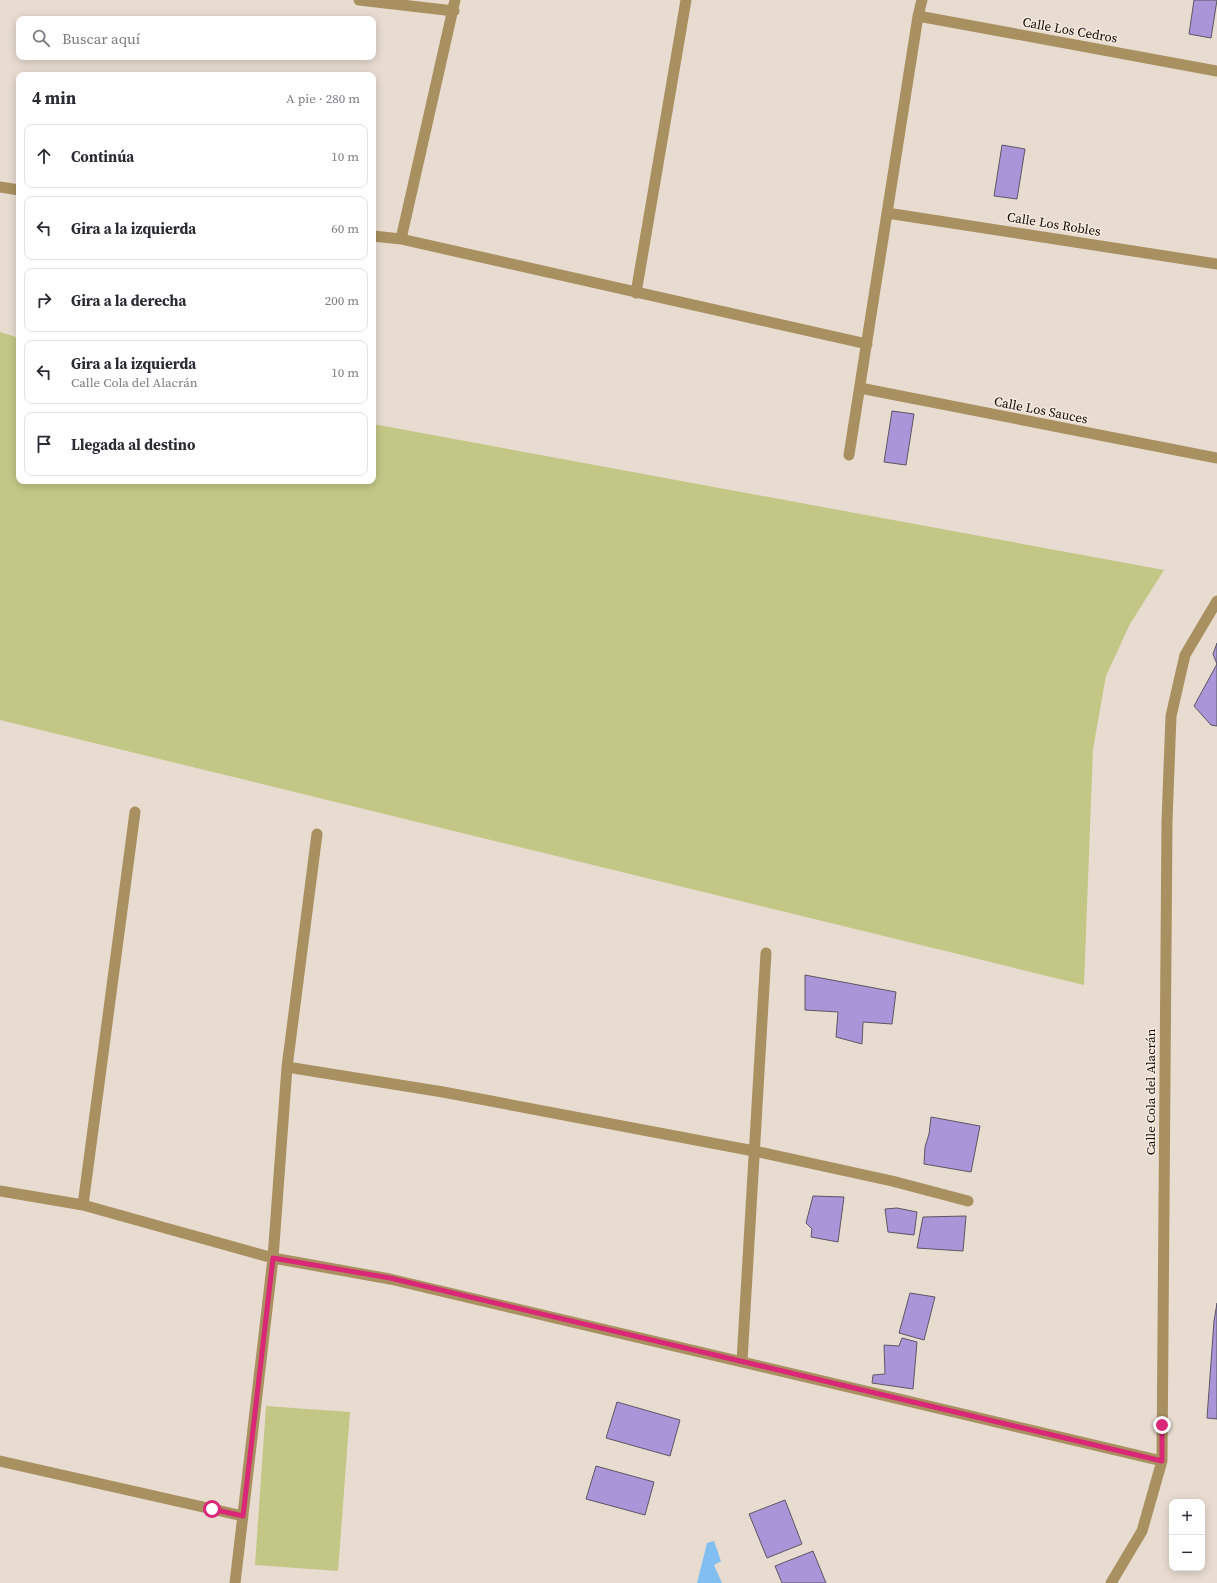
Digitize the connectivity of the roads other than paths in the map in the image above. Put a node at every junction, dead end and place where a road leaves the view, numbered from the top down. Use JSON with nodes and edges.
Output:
{"nodes":[{"id":1,"x":359,"y":0,"type":"edge"},
{"id":2,"x":686,"y":0,"type":"edge"},
{"id":3,"x":922,"y":0,"type":"edge"},
{"id":4,"x":454,"y":6,"type":"edge"},
{"id":5,"x":918,"y":16,"type":"junction"},
{"id":6,"x":1217,"y":71,"type":"edge"},
{"id":7,"x":0,"y":187,"type":"edge"},
{"id":8,"x":16,"y":190,"type":"edge"},
{"id":9,"x":887,"y":213,"type":"junction"},
{"id":10,"x":376,"y":236,"type":"edge"},
{"id":11,"x":401,"y":240,"type":"junction"},
{"id":12,"x":1217,"y":264,"type":"edge"},
{"id":13,"x":636,"y":293,"type":"junction"},
{"id":14,"x":867,"y":344,"type":"junction"},
{"id":15,"x":860,"y":388,"type":"junction"},
{"id":16,"x":849,"y":455,"type":"dead end"},
{"id":17,"x":1217,"y":458,"type":"edge"},
{"id":18,"x":1217,"y":601,"type":"edge"},
{"id":19,"x":135,"y":812,"type":"dead end"},
{"id":20,"x":317,"y":834,"type":"dead end"},
{"id":21,"x":766,"y":953,"type":"dead end"},
{"id":22,"x":287,"y":1067,"type":"junction"},
{"id":23,"x":754,"y":1151,"type":"junction"},
{"id":24,"x":0,"y":1191,"type":"edge"},
{"id":25,"x":968,"y":1201,"type":"dead end"},
{"id":26,"x":83,"y":1205,"type":"junction"},
{"id":27,"x":273,"y":1258,"type":"junction"},
{"id":28,"x":742,"y":1361,"type":"junction"},
{"id":29,"x":0,"y":1461,"type":"edge"},
{"id":30,"x":1162,"y":1461,"type":"junction"},
{"id":31,"x":243,"y":1516,"type":"junction"},
{"id":32,"x":235,"y":1583,"type":"edge"},
{"id":33,"x":1110,"y":1583,"type":"edge"}],
"edges":[{"from":1,"to":4,"type":"street"},
{"from":2,"to":13,"type":"street"},
{"from":3,"to":5,"type":"street"},
{"from":4,"to":11,"type":"street"},
{"from":5,"to":6,"type":"street","name":"Calle Los Cedros"},
{"from":5,"to":9,"type":"street"},
{"from":7,"to":8,"type":"street"},
{"from":9,"to":12,"type":"street","name":"Calle Los Robles"},
{"from":9,"to":14,"type":"street"},
{"from":10,"to":11,"type":"street"},
{"from":11,"to":13,"type":"street"},
{"from":13,"to":14,"type":"street"},
{"from":14,"to":15,"type":"street"},
{"from":15,"to":16,"type":"street"},
{"from":15,"to":17,"type":"street","name":"Calle Los Sauces"},
{"from":18,"to":30,"type":"street","name":"Calle Cola del Alacrán"},
{"from":19,"to":26,"type":"street"},
{"from":20,"to":22,"type":"street"},
{"from":21,"to":23,"type":"street"},
{"from":22,"to":23,"type":"street"},
{"from":22,"to":27,"type":"street"},
{"from":23,"to":25,"type":"street"},
{"from":23,"to":28,"type":"street"},
{"from":24,"to":26,"type":"street"},
{"from":26,"to":27,"type":"street"},
{"from":27,"to":28,"type":"street"},
{"from":27,"to":31,"type":"street"},
{"from":28,"to":30,"type":"street"},
{"from":29,"to":31,"type":"street"},
{"from":30,"to":33,"type":"street","name":"Calle Cola del Alacrán"},
{"from":31,"to":32,"type":"street"}]}
